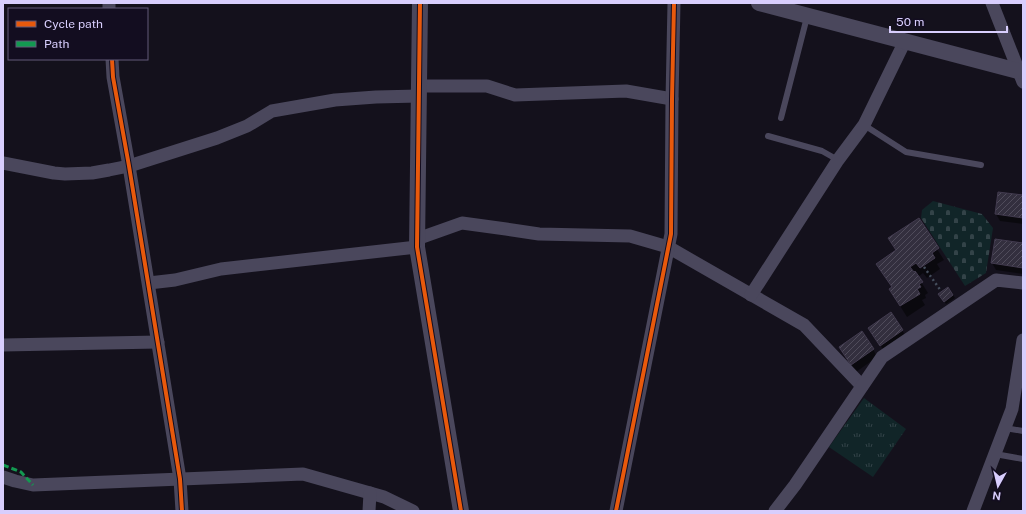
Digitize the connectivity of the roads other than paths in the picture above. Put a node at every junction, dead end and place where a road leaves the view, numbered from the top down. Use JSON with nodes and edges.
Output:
{"nodes":[{"id":1,"x":420,"y":3,"type":"edge"},
{"id":2,"x":674,"y":3,"type":"edge"},
{"id":3,"x":759,"y":3,"type":"edge"},
{"id":4,"x":992,"y":3,"type":"edge"},
{"id":5,"x":807,"y":16,"type":"junction"},
{"id":6,"x":905,"y":41,"type":"junction"},
{"id":7,"x":112,"y":60,"type":"edge"},
{"id":8,"x":1021,"y":75,"type":"edge"},
{"id":9,"x":419,"y":91,"type":"junction"},
{"id":10,"x":672,"y":99,"type":"junction"},
{"id":11,"x":781,"y":118,"type":"dead end"},
{"id":12,"x":864,"y":125,"type":"junction"},
{"id":13,"x":768,"y":136,"type":"dead end"},
{"id":14,"x":838,"y":160,"type":"junction"},
{"id":15,"x":3,"y":164,"type":"edge"},
{"id":16,"x":981,"y":165,"type":"dead end"},
{"id":17,"x":129,"y":166,"type":"junction"},
{"id":18,"x":417,"y":243,"type":"junction"},
{"id":19,"x":668,"y":246,"type":"junction"},
{"id":20,"x":1023,"y":283,"type":"edge"},
{"id":21,"x":149,"y":284,"type":"junction"},
{"id":22,"x":751,"y":295,"type":"junction"},
{"id":23,"x":1023,"y":340,"type":"edge"},
{"id":24,"x":158,"y":342,"type":"junction"},
{"id":25,"x":3,"y":345,"type":"edge"},
{"id":26,"x":1020,"y":372,"type":"edge"},
{"id":27,"x":862,"y":386,"type":"junction"},
{"id":28,"x":1005,"y":428,"type":"junction"},
{"id":29,"x":1023,"y":431,"type":"edge"},
{"id":30,"x":995,"y":454,"type":"junction"},
{"id":31,"x":1023,"y":459,"type":"edge"},
{"id":32,"x":3,"y":477,"type":"edge"},
{"id":33,"x":180,"y":479,"type":"junction"},
{"id":34,"x":370,"y":493,"type":"junction"},
{"id":35,"x":182,"y":511,"type":"edge"},
{"id":36,"x":369,"y":511,"type":"edge"},
{"id":37,"x":413,"y":511,"type":"edge"},
{"id":38,"x":461,"y":511,"type":"edge"},
{"id":39,"x":616,"y":511,"type":"edge"},
{"id":40,"x":775,"y":511,"type":"edge"},
{"id":41,"x":973,"y":511,"type":"edge"}],
"edges":[{"from":1,"to":9,"type":"street"},
{"from":2,"to":10,"type":"street"},
{"from":3,"to":5,"type":"street"},
{"from":4,"to":8,"type":"street"},
{"from":5,"to":6,"type":"street"},
{"from":5,"to":11,"type":"lane"},
{"from":6,"to":8,"type":"street"},
{"from":6,"to":12,"type":"street"},
{"from":7,"to":17,"type":"street"},
{"from":9,"to":10,"type":"street"},
{"from":9,"to":17,"type":"street"},
{"from":9,"to":18,"type":"street"},
{"from":10,"to":19,"type":"street"},
{"from":12,"to":14,"type":"street"},
{"from":12,"to":16,"type":"lane"},
{"from":13,"to":14,"type":"lane"},
{"from":14,"to":22,"type":"street"},
{"from":15,"to":17,"type":"street"},
{"from":17,"to":21,"type":"street"},
{"from":18,"to":19,"type":"street"},
{"from":18,"to":21,"type":"street"},
{"from":18,"to":38,"type":"street"},
{"from":19,"to":22,"type":"street"},
{"from":19,"to":39,"type":"street"},
{"from":20,"to":27,"type":"street"},
{"from":21,"to":24,"type":"street"},
{"from":22,"to":27,"type":"street"},
{"from":23,"to":26,"type":"street"},
{"from":24,"to":25,"type":"street"},
{"from":24,"to":33,"type":"street"},
{"from":26,"to":28,"type":"street"},
{"from":27,"to":40,"type":"street"},
{"from":28,"to":29,"type":"lane"},
{"from":28,"to":30,"type":"street"},
{"from":30,"to":31,"type":"lane"},
{"from":30,"to":41,"type":"street"},
{"from":32,"to":33,"type":"street"},
{"from":33,"to":34,"type":"street"},
{"from":33,"to":35,"type":"street"},
{"from":34,"to":36,"type":"street"},
{"from":34,"to":37,"type":"street"}]}
